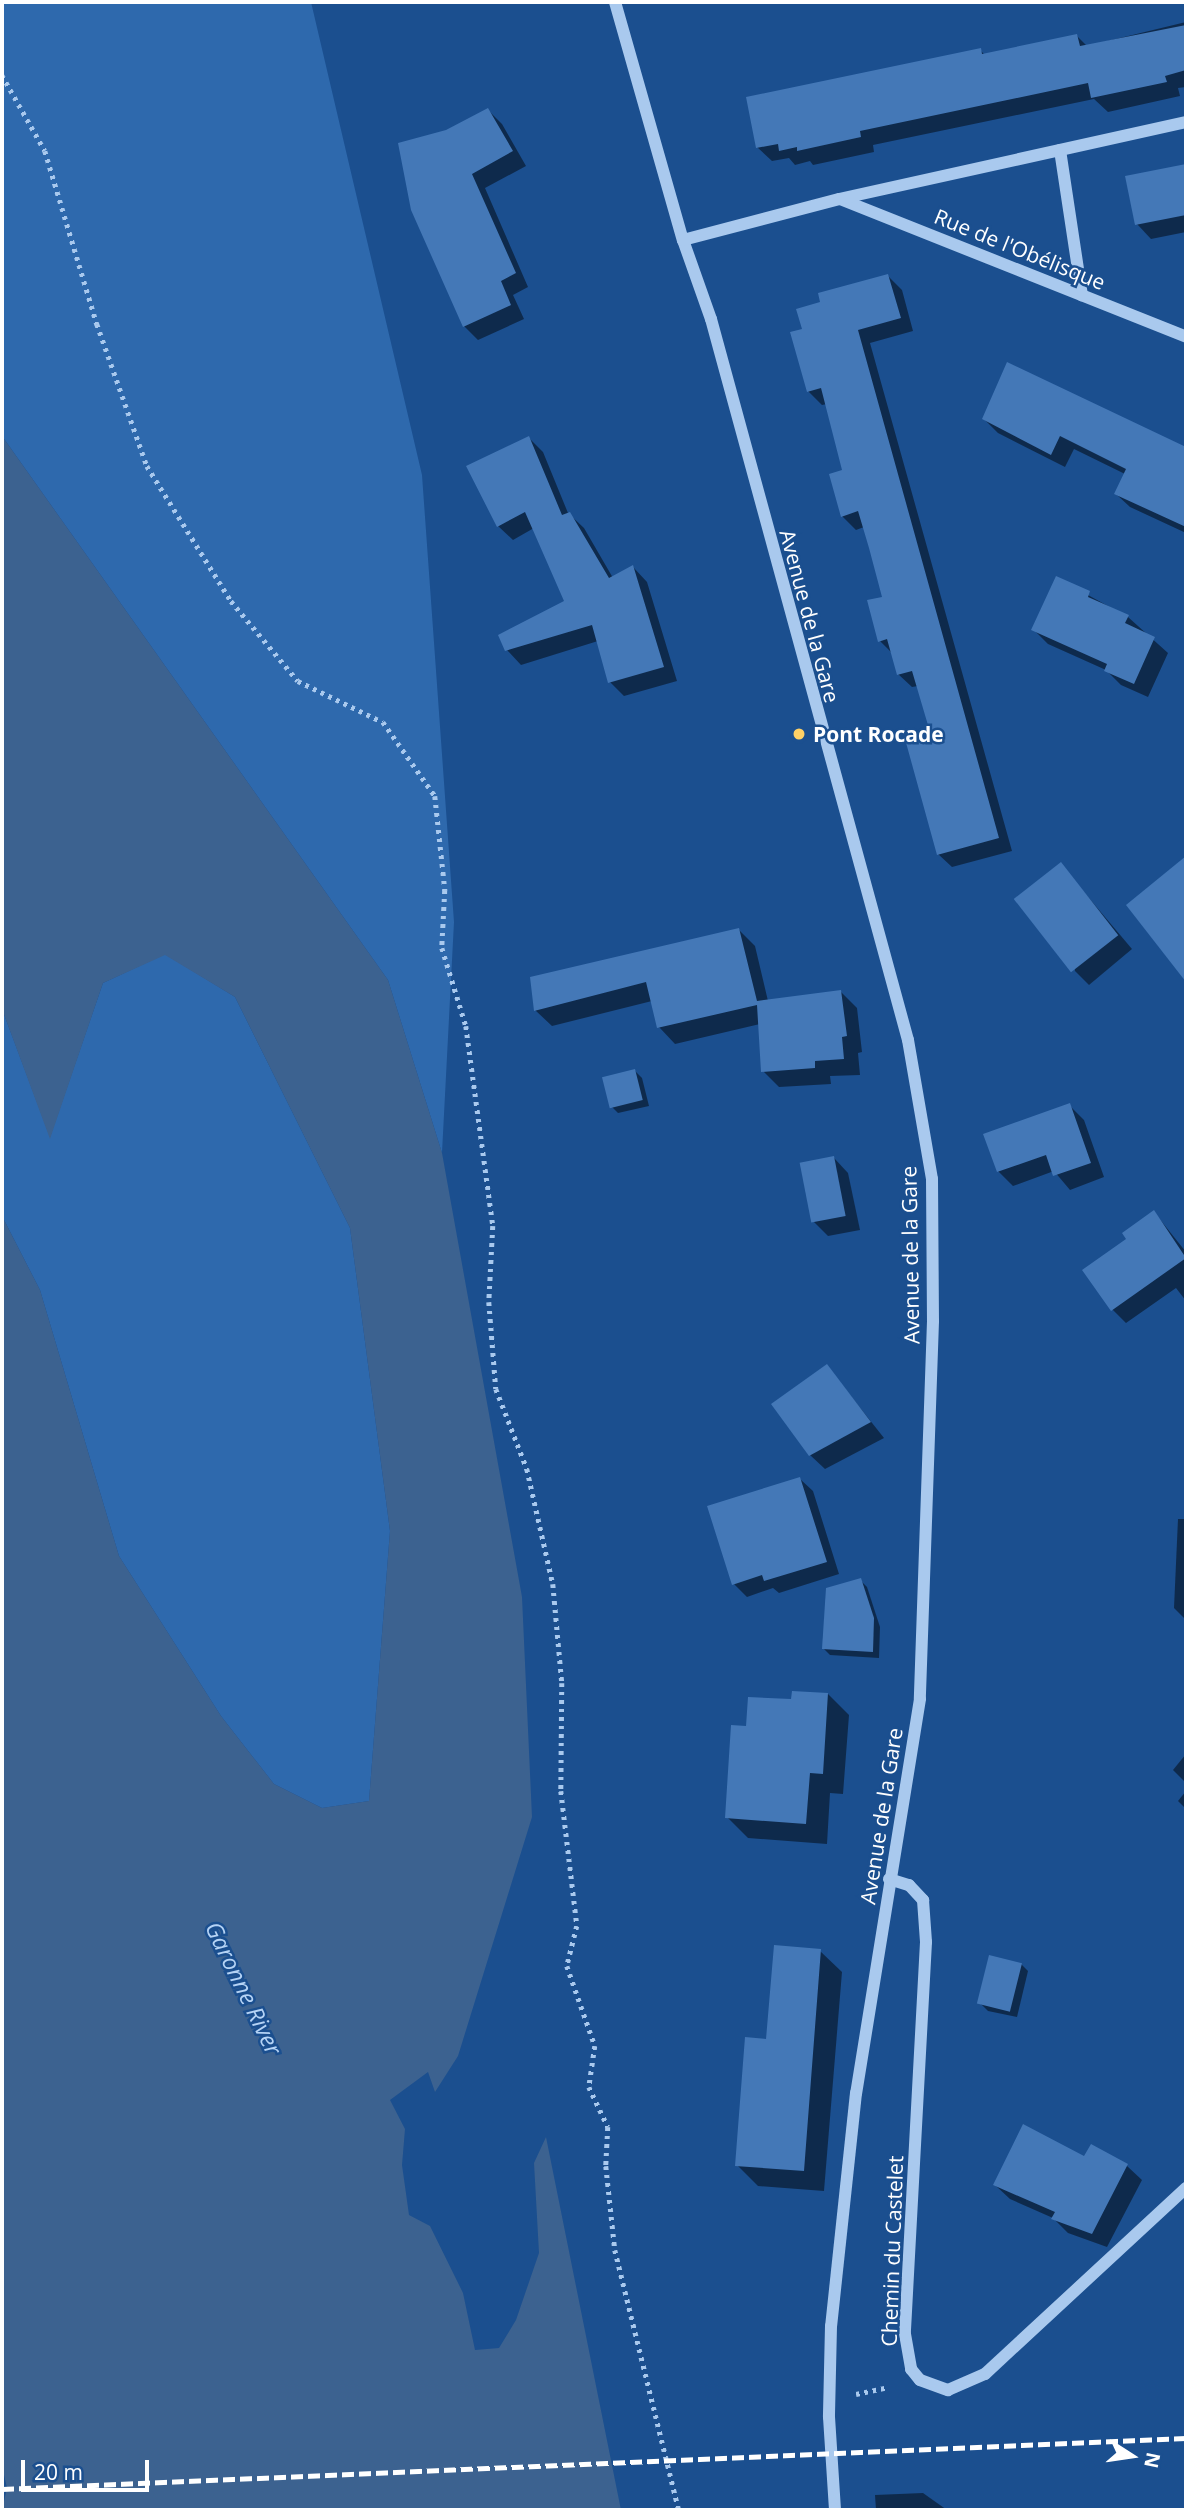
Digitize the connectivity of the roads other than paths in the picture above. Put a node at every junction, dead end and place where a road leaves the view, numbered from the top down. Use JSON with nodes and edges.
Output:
{"nodes":[{"id":1,"x":615,"y":2,"type":"edge"},
{"id":2,"x":1186,"y":122,"type":"edge"},
{"id":3,"x":1060,"y":150,"type":"junction"},
{"id":4,"x":839,"y":199,"type":"junction"},
{"id":5,"x":682,"y":240,"type":"junction"},
{"id":6,"x":1082,"y":295,"type":"junction"},
{"id":7,"x":1186,"y":337,"type":"edge"},
{"id":8,"x":890,"y":1879,"type":"junction"},
{"id":9,"x":1186,"y":2188,"type":"edge"},
{"id":10,"x":835,"y":2510,"type":"edge"}],
"edges":[{"from":1,"to":5,"type":"street","name":"Avenue de la Gare"},
{"from":2,"to":3,"type":"street","name":"Rue de l'Obélisque"},
{"from":3,"to":4,"type":"street","name":"Rue de l'Obélisque"},
{"from":3,"to":6,"type":"street"},
{"from":4,"to":5,"type":"street","name":"Rue de l'Obélisque"},
{"from":4,"to":6,"type":"street","name":"Rue de l'Obélisque"},
{"from":5,"to":8,"type":"street","name":"Avenue de la Gare"},
{"from":6,"to":7,"type":"street","name":"Rue de l'Obélisque"},
{"from":8,"to":9,"type":"street","name":"Chemin du Castelet"},
{"from":8,"to":10,"type":"street","name":"Avenue de la Gare"}]}
